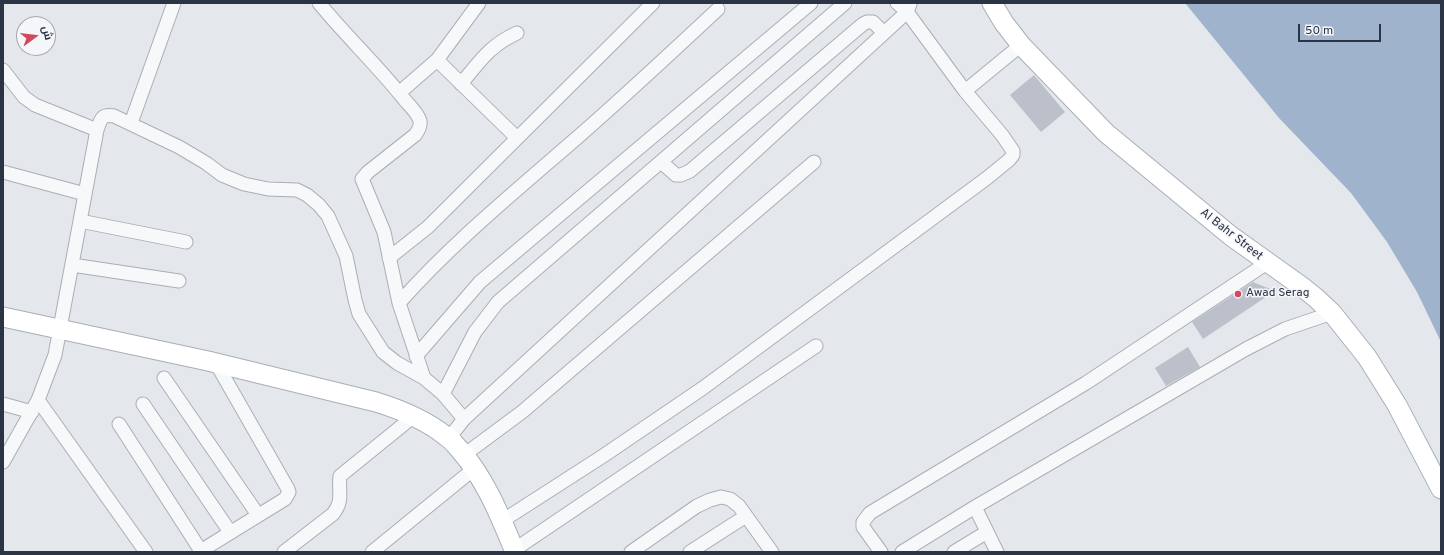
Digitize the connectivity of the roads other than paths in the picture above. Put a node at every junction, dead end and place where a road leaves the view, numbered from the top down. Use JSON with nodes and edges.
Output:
{"nodes":[{"id":1,"x":174,"y":3,"type":"edge"},
{"id":2,"x":319,"y":3,"type":"edge"},
{"id":3,"x":479,"y":3,"type":"edge"},
{"id":4,"x":653,"y":3,"type":"edge"},
{"id":5,"x":811,"y":3,"type":"edge"},
{"id":6,"x":845,"y":3,"type":"edge"},
{"id":7,"x":992,"y":3,"type":"edge"},
{"id":8,"x":905,"y":6,"type":"edge"},
{"id":9,"x":718,"y":10,"type":"dead end"},
{"id":10,"x":517,"y":33,"type":"dead end"},
{"id":11,"x":884,"y":33,"type":"junction"},
{"id":12,"x":1021,"y":45,"type":"junction"},
{"id":13,"x":437,"y":60,"type":"junction"},
{"id":14,"x":3,"y":70,"type":"edge"},
{"id":15,"x":461,"y":84,"type":"junction"},
{"id":16,"x":965,"y":91,"type":"junction"},
{"id":17,"x":399,"y":93,"type":"junction"},
{"id":18,"x":131,"y":123,"type":"junction"},
{"id":19,"x":97,"y":130,"type":"junction"},
{"id":20,"x":517,"y":138,"type":"junction"},
{"id":21,"x":661,"y":162,"type":"junction"},
{"id":22,"x":814,"y":162,"type":"dead end"},
{"id":23,"x":3,"y":172,"type":"edge"},
{"id":24,"x":85,"y":194,"type":"junction"},
{"id":25,"x":80,"y":221,"type":"junction"},
{"id":26,"x":186,"y":242,"type":"dead end"},
{"id":27,"x":389,"y":258,"type":"junction"},
{"id":28,"x":1268,"y":263,"type":"junction"},
{"id":29,"x":72,"y":265,"type":"junction"},
{"id":30,"x":179,"y":281,"type":"dead end"},
{"id":31,"x":399,"y":304,"type":"junction"},
{"id":32,"x":1332,"y":313,"type":"junction"},
{"id":33,"x":3,"y":317,"type":"edge"},
{"id":34,"x":60,"y":329,"type":"junction"},
{"id":35,"x":816,"y":346,"type":"dead end"},
{"id":36,"x":416,"y":356,"type":"junction"},
{"id":37,"x":216,"y":363,"type":"junction"},
{"id":38,"x":164,"y":378,"type":"dead end"},
{"id":39,"x":424,"y":378,"type":"junction"},
{"id":40,"x":443,"y":394,"type":"junction"},
{"id":41,"x":38,"y":400,"type":"junction"},
{"id":42,"x":3,"y":404,"type":"edge"},
{"id":43,"x":143,"y":404,"type":"dead end"},
{"id":44,"x":32,"y":412,"type":"junction"},
{"id":45,"x":414,"y":416,"type":"junction"},
{"id":46,"x":464,"y":419,"type":"junction"},
{"id":47,"x":119,"y":424,"type":"dead end"},
{"id":48,"x":449,"y":438,"type":"junction"},
{"id":49,"x":3,"y":462,"type":"edge"},
{"id":50,"x":470,"y":462,"type":"junction"},
{"id":51,"x":1441,"y":489,"type":"edge"},
{"id":52,"x":975,"y":507,"type":"junction"},
{"id":53,"x":258,"y":515,"type":"junction"},
{"id":54,"x":746,"y":516,"type":"junction"},
{"id":55,"x":502,"y":521,"type":"junction"},
{"id":56,"x":230,"y":532,"type":"junction"},
{"id":57,"x":987,"y":532,"type":"junction"},
{"id":58,"x":200,"y":551,"type":"edge"},
{"id":59,"x":514,"y":551,"type":"edge"},
{"id":60,"x":146,"y":552,"type":"edge"},
{"id":61,"x":284,"y":552,"type":"edge"},
{"id":62,"x":372,"y":552,"type":"edge"},
{"id":63,"x":631,"y":552,"type":"edge"},
{"id":64,"x":690,"y":552,"type":"edge"},
{"id":65,"x":772,"y":552,"type":"edge"},
{"id":66,"x":880,"y":552,"type":"edge"},
{"id":67,"x":902,"y":552,"type":"edge"},
{"id":68,"x":954,"y":552,"type":"edge"},
{"id":69,"x":997,"y":552,"type":"edge"}],
"edges":[{"from":1,"to":18,"type":"street"},
{"from":2,"to":17,"type":"street"},
{"from":3,"to":13,"type":"street"},
{"from":4,"to":20,"type":"street"},
{"from":5,"to":36,"type":"street"},
{"from":6,"to":21,"type":"street"},
{"from":7,"to":12,"type":"street","name":"Al Bahr Street"},
{"from":8,"to":11,"type":"street"},
{"from":8,"to":16,"type":"street"},
{"from":9,"to":31,"type":"street"},
{"from":10,"to":15,"type":"street"},
{"from":11,"to":21,"type":"street"},
{"from":11,"to":46,"type":"street"},
{"from":12,"to":16,"type":"street"},
{"from":12,"to":28,"type":"street","name":"Al Bahr Street"},
{"from":13,"to":15,"type":"street"},
{"from":13,"to":17,"type":"street"},
{"from":14,"to":19,"type":"street"},
{"from":15,"to":20,"type":"street"},
{"from":16,"to":55,"type":"street"},
{"from":17,"to":27,"type":"street"},
{"from":18,"to":19,"type":"street"},
{"from":18,"to":39,"type":"street"},
{"from":19,"to":24,"type":"street"},
{"from":20,"to":27,"type":"street"},
{"from":21,"to":40,"type":"street"},
{"from":22,"to":50,"type":"street"},
{"from":23,"to":24,"type":"street"},
{"from":24,"to":25,"type":"street"},
{"from":25,"to":26,"type":"street"},
{"from":25,"to":29,"type":"street"},
{"from":27,"to":31,"type":"street"},
{"from":28,"to":32,"type":"street","name":"Al Bahr Street"},
{"from":28,"to":66,"type":"street"},
{"from":29,"to":30,"type":"street"},
{"from":29,"to":34,"type":"street"},
{"from":31,"to":36,"type":"street"},
{"from":32,"to":51,"type":"street","name":"Al Bahr Street"},
{"from":32,"to":52,"type":"street"},
{"from":33,"to":34,"type":"street"},
{"from":34,"to":37,"type":"street"},
{"from":34,"to":41,"type":"street"},
{"from":35,"to":59,"type":"street"},
{"from":36,"to":39,"type":"street"},
{"from":37,"to":45,"type":"street"},
{"from":37,"to":53,"type":"street"},
{"from":38,"to":53,"type":"street"},
{"from":39,"to":40,"type":"street"},
{"from":40,"to":46,"type":"street"},
{"from":41,"to":44,"type":"street"},
{"from":41,"to":60,"type":"street"},
{"from":42,"to":44,"type":"street"},
{"from":43,"to":56,"type":"street"},
{"from":44,"to":49,"type":"street"},
{"from":45,"to":48,"type":"street"},
{"from":45,"to":61,"type":"street"},
{"from":46,"to":48,"type":"street"},
{"from":47,"to":58,"type":"street"},
{"from":48,"to":50,"type":"street"},
{"from":50,"to":55,"type":"street"},
{"from":50,"to":62,"type":"street"},
{"from":52,"to":57,"type":"street"},
{"from":52,"to":67,"type":"street"},
{"from":53,"to":56,"type":"street"},
{"from":54,"to":63,"type":"street"},
{"from":54,"to":64,"type":"street"},
{"from":54,"to":65,"type":"street"},
{"from":55,"to":59,"type":"street"},
{"from":56,"to":58,"type":"street"},
{"from":57,"to":68,"type":"street"},
{"from":57,"to":69,"type":"street"}]}
